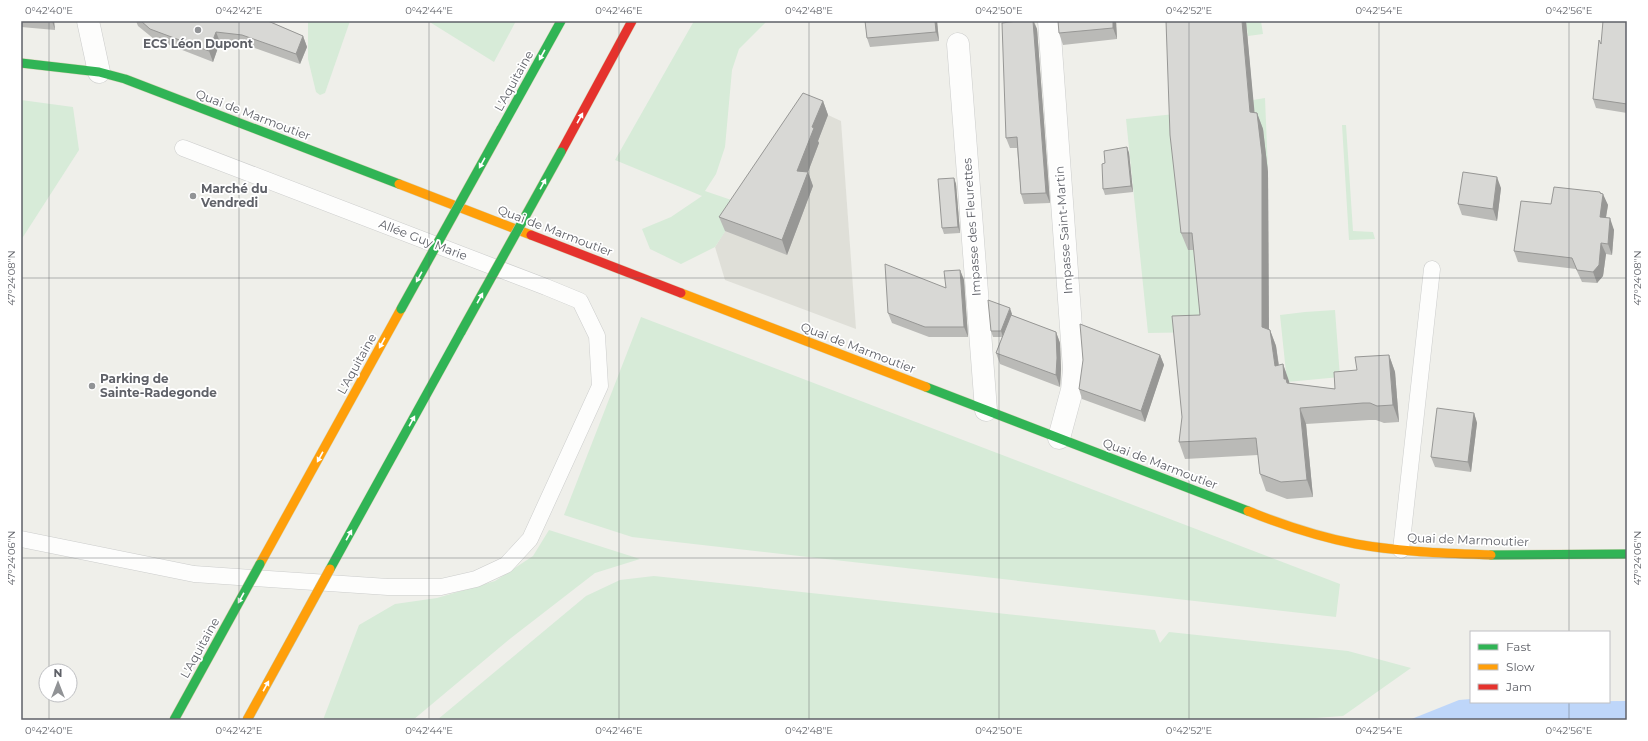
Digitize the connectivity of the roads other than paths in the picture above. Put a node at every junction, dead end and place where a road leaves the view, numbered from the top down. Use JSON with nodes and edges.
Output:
{"nodes":[{"id":1,"x":88,"y":21,"type":"edge"},
{"id":2,"x":561,"y":21,"type":"edge"},
{"id":3,"x":632,"y":21,"type":"edge"},
{"id":4,"x":1049,"y":21,"type":"edge"},
{"id":5,"x":958,"y":44,"type":"dead end"},
{"id":6,"x":21,"y":63,"type":"edge"},
{"id":7,"x":98,"y":72,"type":"junction"},
{"id":8,"x":183,"y":148,"type":"dead end"},
{"id":9,"x":1432,"y":269,"type":"dead end"},
{"id":10,"x":986,"y":410,"type":"junction"},
{"id":11,"x":1059,"y":438,"type":"junction"},
{"id":12,"x":21,"y":539,"type":"edge"},
{"id":13,"x":1401,"y":550,"type":"junction"},
{"id":14,"x":1627,"y":554,"type":"edge"},
{"id":15,"x":174,"y":720,"type":"edge"},
{"id":16,"x":247,"y":720,"type":"edge"}],
"edges":[{"from":1,"to":7,"type":"street"},
{"from":2,"to":15,"type":"main road","name":"L'Aquitaine","one_way":true,"bridge":true},
{"from":16,"to":3,"type":"main road","one_way":true,"bridge":true},
{"from":4,"to":11,"type":"street","name":"Impasse Saint-Martin"},
{"from":5,"to":10,"type":"street","name":"Impasse des Fleurettes"},
{"from":6,"to":7,"type":"main road","name":"Quai de Marmoutier"},
{"from":7,"to":10,"type":"main road","name":"Quai de Marmoutier"},
{"from":8,"to":12,"type":"lane","name":"Allée Guy Marie"},
{"from":9,"to":13,"type":"lane"},
{"from":10,"to":11,"type":"main road","name":"Quai de Marmoutier"},
{"from":11,"to":13,"type":"main road","name":"Quai de Marmoutier"},
{"from":13,"to":14,"type":"main road","name":"Quai de Marmoutier"}]}
